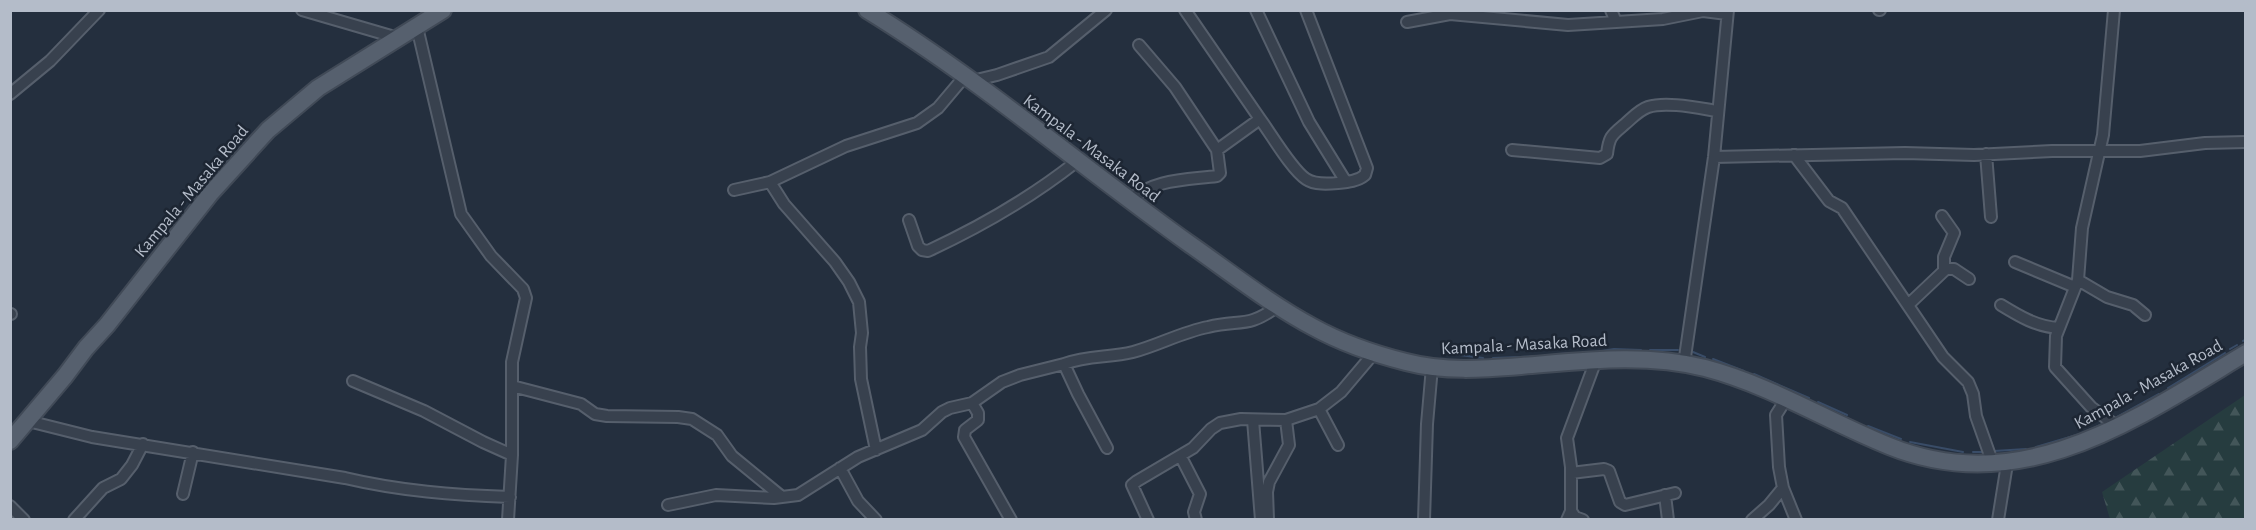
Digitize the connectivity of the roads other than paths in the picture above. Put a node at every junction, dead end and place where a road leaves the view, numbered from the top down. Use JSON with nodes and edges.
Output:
{"nodes":[{"id":1,"x":99,"y":10,"type":"edge"},
{"id":2,"x":302,"y":10,"type":"edge"},
{"id":3,"x":443,"y":10,"type":"edge"},
{"id":4,"x":867,"y":10,"type":"edge"},
{"id":5,"x":1106,"y":10,"type":"edge"},
{"id":6,"x":1185,"y":10,"type":"edge"},
{"id":7,"x":1256,"y":10,"type":"edge"},
{"id":8,"x":1306,"y":10,"type":"edge"},
{"id":9,"x":1611,"y":10,"type":"edge"},
{"id":10,"x":2114,"y":10,"type":"edge"},
{"id":11,"x":1727,"y":12,"type":"edge"},
{"id":12,"x":1538,"y":16,"type":"edge"},
{"id":13,"x":1407,"y":22,"type":"dead end"},
{"id":14,"x":1616,"y":22,"type":"junction"},
{"id":15,"x":417,"y":27,"type":"junction"},
{"id":16,"x":398,"y":38,"type":"junction"},
{"id":17,"x":1139,"y":45,"type":"dead end"},
{"id":18,"x":997,"y":75,"type":"junction"},
{"id":19,"x":969,"y":79,"type":"junction"},
{"id":20,"x":10,"y":94,"type":"edge"},
{"id":21,"x":989,"y":94,"type":"junction"},
{"id":22,"x":1718,"y":111,"type":"junction"},
{"id":23,"x":1260,"y":119,"type":"junction"},
{"id":24,"x":2246,"y":142,"type":"edge"},
{"id":25,"x":1217,"y":150,"type":"junction"},
{"id":26,"x":1512,"y":150,"type":"dead end"},
{"id":27,"x":2098,"y":151,"type":"junction"},
{"id":28,"x":1986,"y":154,"type":"junction"},
{"id":29,"x":1794,"y":155,"type":"junction"},
{"id":30,"x":1714,"y":157,"type":"junction"},
{"id":31,"x":1076,"y":162,"type":"junction"},
{"id":32,"x":770,"y":182,"type":"junction"},
{"id":33,"x":1346,"y":182,"type":"junction"},
{"id":34,"x":734,"y":190,"type":"dead end"},
{"id":35,"x":1129,"y":201,"type":"junction"},
{"id":36,"x":1942,"y":216,"type":"dead end"},
{"id":37,"x":1991,"y":217,"type":"dead end"},
{"id":38,"x":909,"y":220,"type":"dead end"},
{"id":39,"x":2015,"y":262,"type":"dead end"},
{"id":40,"x":1944,"y":271,"type":"junction"},
{"id":41,"x":1969,"y":279,"type":"dead end"},
{"id":42,"x":2076,"y":284,"type":"junction"},
{"id":43,"x":1909,"y":304,"type":"junction"},
{"id":44,"x":2001,"y":305,"type":"dead end"},
{"id":45,"x":1278,"y":306,"type":"junction"},
{"id":46,"x":2145,"y":315,"type":"dead end"},
{"id":47,"x":2059,"y":328,"type":"junction"},
{"id":48,"x":1374,"y":353,"type":"junction"},
{"id":49,"x":2246,"y":353,"type":"edge"},
{"id":50,"x":1596,"y":360,"type":"junction"},
{"id":51,"x":1064,"y":364,"type":"junction"},
{"id":52,"x":1684,"y":364,"type":"junction"},
{"id":53,"x":1432,"y":367,"type":"junction"},
{"id":54,"x":353,"y":381,"type":"dead end"},
{"id":55,"x":512,"y":386,"type":"junction"},
{"id":56,"x":1785,"y":399,"type":"junction"},
{"id":57,"x":972,"y":403,"type":"junction"},
{"id":58,"x":1319,"y":409,"type":"junction"},
{"id":59,"x":1253,"y":420,"type":"junction"},
{"id":60,"x":1286,"y":420,"type":"junction"},
{"id":61,"x":2118,"y":426,"type":"junction"},
{"id":62,"x":17,"y":429,"type":"edge"},
{"id":63,"x":143,"y":444,"type":"junction"},
{"id":64,"x":1338,"y":445,"type":"dead end"},
{"id":65,"x":1107,"y":448,"type":"dead end"},
{"id":66,"x":876,"y":450,"type":"junction"},
{"id":67,"x":193,"y":452,"type":"junction"},
{"id":68,"x":512,"y":454,"type":"junction"},
{"id":69,"x":1180,"y":457,"type":"junction"},
{"id":70,"x":2000,"y":464,"type":"junction"},
{"id":71,"x":840,"y":468,"type":"junction"},
{"id":72,"x":1571,"y":473,"type":"junction"},
{"id":73,"x":1783,"y":488,"type":"junction"},
{"id":74,"x":183,"y":494,"type":"dead end"},
{"id":75,"x":510,"y":497,"type":"junction"},
{"id":76,"x":782,"y":497,"type":"junction"},
{"id":77,"x":668,"y":505,"type":"dead end"},
{"id":78,"x":10,"y":506,"type":"edge"},
{"id":79,"x":1569,"y":515,"type":"edge"},
{"id":80,"x":24,"y":519,"type":"edge"},
{"id":81,"x":74,"y":519,"type":"edge"},
{"id":82,"x":508,"y":519,"type":"edge"},
{"id":83,"x":876,"y":519,"type":"edge"},
{"id":84,"x":1011,"y":519,"type":"edge"},
{"id":85,"x":1148,"y":519,"type":"edge"},
{"id":86,"x":1196,"y":519,"type":"edge"},
{"id":87,"x":1261,"y":519,"type":"edge"},
{"id":88,"x":1268,"y":519,"type":"edge"},
{"id":89,"x":1424,"y":519,"type":"edge"},
{"id":90,"x":1583,"y":519,"type":"edge"},
{"id":91,"x":1668,"y":519,"type":"edge"},
{"id":92,"x":1752,"y":519,"type":"edge"},
{"id":93,"x":1796,"y":519,"type":"edge"},
{"id":94,"x":1998,"y":519,"type":"edge"}],
"edges":[{"from":1,"to":20,"type":"street"},
{"from":2,"to":16,"type":"street"},
{"from":3,"to":15,"type":"main road","name":"Kampala - Masaka Road"},
{"from":4,"to":19,"type":"main road","name":"Kampala - Masaka Road"},
{"from":5,"to":18,"type":"street"},
{"from":6,"to":23,"type":"street"},
{"from":7,"to":33,"type":"street"},
{"from":8,"to":33,"type":"street"},
{"from":9,"to":14,"type":"street"},
{"from":10,"to":27,"type":"street"},
{"from":11,"to":14,"type":"street"},
{"from":11,"to":22,"type":"street"},
{"from":12,"to":13,"type":"street"},
{"from":12,"to":14,"type":"street"},
{"from":15,"to":16,"type":"main road","name":"Kampala - Masaka Road"},
{"from":15,"to":55,"type":"street"},
{"from":16,"to":62,"type":"main road","name":"Kampala - Masaka Road"},
{"from":17,"to":25,"type":"street"},
{"from":18,"to":19,"type":"street"},
{"from":18,"to":21,"type":"street"},
{"from":19,"to":21,"type":"main road","name":"Kampala - Masaka Road"},
{"from":19,"to":32,"type":"street"},
{"from":21,"to":31,"type":"main road","name":"Kampala - Masaka Road"},
{"from":22,"to":26,"type":"street"},
{"from":22,"to":30,"type":"street"},
{"from":23,"to":25,"type":"street"},
{"from":23,"to":33,"type":"street"},
{"from":24,"to":27,"type":"street"},
{"from":25,"to":35,"type":"street"},
{"from":27,"to":28,"type":"street"},
{"from":27,"to":42,"type":"street"},
{"from":28,"to":29,"type":"street"},
{"from":28,"to":37,"type":"street"},
{"from":29,"to":30,"type":"street"},
{"from":29,"to":43,"type":"street"},
{"from":30,"to":52,"type":"street"},
{"from":31,"to":35,"type":"main road","name":"Kampala - Masaka Road"},
{"from":31,"to":38,"type":"street"},
{"from":32,"to":34,"type":"street"},
{"from":32,"to":66,"type":"street"},
{"from":35,"to":45,"type":"main road","name":"Kampala - Masaka Road"},
{"from":36,"to":40,"type":"street"},
{"from":39,"to":42,"type":"street"},
{"from":40,"to":41,"type":"street"},
{"from":40,"to":43,"type":"street"},
{"from":42,"to":46,"type":"street"},
{"from":42,"to":47,"type":"street"},
{"from":43,"to":70,"type":"street"},
{"from":44,"to":47,"type":"street"},
{"from":45,"to":48,"type":"main road","name":"Kampala - Masaka Road"},
{"from":45,"to":51,"type":"street"},
{"from":47,"to":61,"type":"street"},
{"from":48,"to":53,"type":"main road","name":"Kampala - Masaka Road"},
{"from":48,"to":58,"type":"street"},
{"from":49,"to":61,"type":"main road","name":"Kampala - Masaka Road"},
{"from":50,"to":52,"type":"main road","name":"Kampala - Masaka Road"},
{"from":50,"to":53,"type":"main road","name":"Kampala - Masaka Road"},
{"from":50,"to":72,"type":"street"},
{"from":51,"to":57,"type":"street"},
{"from":51,"to":65,"type":"street"},
{"from":52,"to":56,"type":"main road","name":"Kampala - Masaka Road"},
{"from":53,"to":89,"type":"street"},
{"from":54,"to":68,"type":"street"},
{"from":55,"to":68,"type":"street"},
{"from":55,"to":76,"type":"street"},
{"from":56,"to":70,"type":"main road","name":"Kampala - Masaka Road"},
{"from":56,"to":73,"type":"street"},
{"from":57,"to":66,"type":"street"},
{"from":57,"to":84,"type":"street"},
{"from":58,"to":60,"type":"street"},
{"from":58,"to":64,"type":"street"},
{"from":59,"to":60,"type":"street"},
{"from":59,"to":69,"type":"street"},
{"from":59,"to":87,"type":"street"},
{"from":60,"to":88,"type":"street"},
{"from":61,"to":70,"type":"main road","name":"Kampala - Masaka Road"},
{"from":62,"to":63,"type":"street"},
{"from":63,"to":67,"type":"street"},
{"from":63,"to":81,"type":"street"},
{"from":66,"to":71,"type":"street"},
{"from":67,"to":74,"type":"street"},
{"from":67,"to":75,"type":"street"},
{"from":68,"to":75,"type":"street"},
{"from":69,"to":85,"type":"street"},
{"from":69,"to":86,"type":"street"},
{"from":70,"to":94,"type":"street"},
{"from":71,"to":76,"type":"street"},
{"from":71,"to":83,"type":"street"},
{"from":72,"to":79,"type":"street"},
{"from":72,"to":91,"type":"street"},
{"from":73,"to":92,"type":"street"},
{"from":73,"to":93,"type":"street"},
{"from":75,"to":82,"type":"street"},
{"from":76,"to":77,"type":"street"},
{"from":78,"to":80,"type":"street"},
{"from":79,"to":90,"type":"street"}]}
